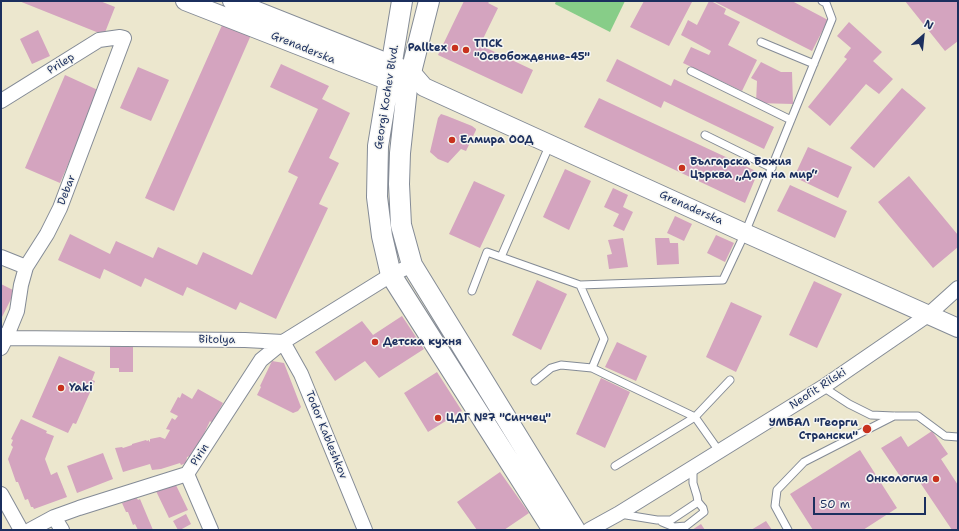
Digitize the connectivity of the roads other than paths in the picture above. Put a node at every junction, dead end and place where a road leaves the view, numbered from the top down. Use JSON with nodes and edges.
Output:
{"nodes":[{"id":1,"x":185,"y":1,"type":"edge"},
{"id":2,"x":232,"y":1,"type":"edge"},
{"id":3,"x":402,"y":1,"type":"edge"},
{"id":4,"x":429,"y":1,"type":"edge"},
{"id":5,"x":822,"y":1,"type":"edge"},
{"id":6,"x":124,"y":38,"type":"joint"},
{"id":7,"x":761,"y":42,"type":"dead end"},
{"id":8,"x":814,"y":64,"type":"junction"},
{"id":9,"x":691,"y":71,"type":"dead end"},
{"id":10,"x":391,"y":73,"type":"junction"},
{"id":11,"x":414,"y":82,"type":"junction"},
{"id":12,"x":1,"y":101,"type":"edge"},
{"id":13,"x":791,"y":120,"type":"junction"},
{"id":14,"x":705,"y":135,"type":"dead end"},
{"id":15,"x":550,"y":144,"type":"junction"},
{"id":16,"x":772,"y":168,"type":"junction"},
{"id":17,"x":745,"y":233,"type":"junction"},
{"id":18,"x":1,"y":257,"type":"edge"},
{"id":19,"x":501,"y":258,"type":"junction"},
{"id":20,"x":412,"y":265,"type":"junction"},
{"id":21,"x":26,"y":267,"type":"junction"},
{"id":22,"x":390,"y":275,"type":"junction"},
{"id":23,"x":580,"y":285,"type":"junction"},
{"id":24,"x":958,"y":288,"type":"edge"},
{"id":25,"x":472,"y":291,"type":"dead end"},
{"id":26,"x":928,"y":315,"type":"junction"},
{"id":27,"x":958,"y":328,"type":"edge"},
{"id":28,"x":3,"y":340,"type":"edge"},
{"id":29,"x":284,"y":342,"type":"junction"},
{"id":30,"x":592,"y":368,"type":"junction"},
{"id":31,"x":730,"y":380,"type":"dead end"},
{"id":32,"x":535,"y":381,"type":"dead end"},
{"id":33,"x":823,"y":387,"type":"junction"},
{"id":34,"x":894,"y":416,"type":"junction"},
{"id":35,"x":695,"y":417,"type":"junction"},
{"id":36,"x":958,"y":437,"type":"edge"},
{"id":37,"x":719,"y":451,"type":"junction"},
{"id":38,"x":615,"y":466,"type":"dead end"},
{"id":39,"x":693,"y":467,"type":"junction"},
{"id":40,"x":187,"y":474,"type":"junction"},
{"id":41,"x":1,"y":494,"type":"edge"},
{"id":42,"x":698,"y":502,"type":"junction"},
{"id":43,"x":618,"y":514,"type":"junction"},
{"id":44,"x":54,"y":517,"type":"junction"},
{"id":45,"x":656,"y":519,"type":"junction"},
{"id":46,"x":21,"y":530,"type":"edge"},
{"id":47,"x":30,"y":530,"type":"edge"},
{"id":48,"x":62,"y":530,"type":"edge"},
{"id":49,"x":211,"y":530,"type":"edge"},
{"id":50,"x":365,"y":530,"type":"edge"},
{"id":51,"x":553,"y":530,"type":"edge"},
{"id":52,"x":575,"y":530,"type":"edge"},
{"id":53,"x":589,"y":530,"type":"edge"},
{"id":54,"x":788,"y":530,"type":"edge"}],
"edges":[{"from":1,"to":10,"type":"street","name":"Grenaderska"},
{"from":2,"to":10,"type":"street","name":"Grenaderska"},
{"from":3,"to":10,"type":"main road","name":"Georgi Kochev Blvd."},
{"from":4,"to":11,"type":"main road","name":"Georgi Kochev Blvd."},
{"from":5,"to":8,"type":"lane"},
{"from":6,"to":12,"type":"street","name":"Prilep"},
{"from":6,"to":21,"type":"street","name":"Debar"},
{"from":7,"to":8,"type":"lane"},
{"from":8,"to":13,"type":"lane"},
{"from":9,"to":13,"type":"lane"},
{"from":10,"to":11,"type":"street","name":"Grenaderska"},
{"from":10,"to":22,"type":"main road","name":"Georgi Kochev Blvd."},
{"from":11,"to":15,"type":"street","name":"Grenaderska"},
{"from":11,"to":20,"type":"main road","name":"Georgi Kochev Blvd."},
{"from":13,"to":16,"type":"lane"},
{"from":14,"to":16,"type":"lane"},
{"from":15,"to":17,"type":"street","name":"Grenaderska"},
{"from":15,"to":19,"type":"lane"},
{"from":16,"to":17,"type":"lane"},
{"from":17,"to":23,"type":"lane"},
{"from":17,"to":26,"type":"street","name":"Grenaderska"},
{"from":18,"to":21,"type":"street"},
{"from":19,"to":23,"type":"lane"},
{"from":19,"to":25,"type":"lane"},
{"from":20,"to":22,"type":"street"},
{"from":20,"to":52,"type":"main road","name":"Georgi Kochev Blvd."},
{"from":21,"to":28,"type":"street","name":"Debar"},
{"from":22,"to":29,"type":"street"},
{"from":22,"to":51,"type":"main road","name":"Georgi Kochev Blvd."},
{"from":23,"to":30,"type":"lane"},
{"from":24,"to":26,"type":"street","name":"Neofit Rilski"},
{"from":26,"to":27,"type":"street","name":"Grenaderska"},
{"from":26,"to":33,"type":"street","name":"Neofit Rilski"},
{"from":28,"to":29,"type":"street","name":"Bitolya"},
{"from":29,"to":40,"type":"street","name":"Pirin"},
{"from":29,"to":50,"type":"street","name":"Todor Kableshkov"},
{"from":30,"to":32,"type":"lane"},
{"from":30,"to":35,"type":"lane"},
{"from":31,"to":35,"type":"lane"},
{"from":33,"to":34,"type":"lane"},
{"from":33,"to":37,"type":"street","name":"Neofit Rilski"},
{"from":34,"to":36,"type":"lane"},
{"from":34,"to":54,"type":"lane"},
{"from":35,"to":37,"type":"lane"},
{"from":35,"to":38,"type":"lane"},
{"from":37,"to":39,"type":"street","name":"Neofit Rilski"},
{"from":39,"to":42,"type":"lane"},
{"from":39,"to":43,"type":"street","name":"Neofit Rilski"},
{"from":40,"to":44,"type":"street","name":"Pirin"},
{"from":40,"to":49,"type":"street"},
{"from":41,"to":46,"type":"street"},
{"from":42,"to":45,"type":"lane"},
{"from":42,"to":45,"type":"lane"},
{"from":43,"to":45,"type":"lane"},
{"from":43,"to":53,"type":"street","name":"Neofit Rilski"},
{"from":44,"to":47,"type":"street","name":"Pirin"},
{"from":44,"to":48,"type":"street"}]}
